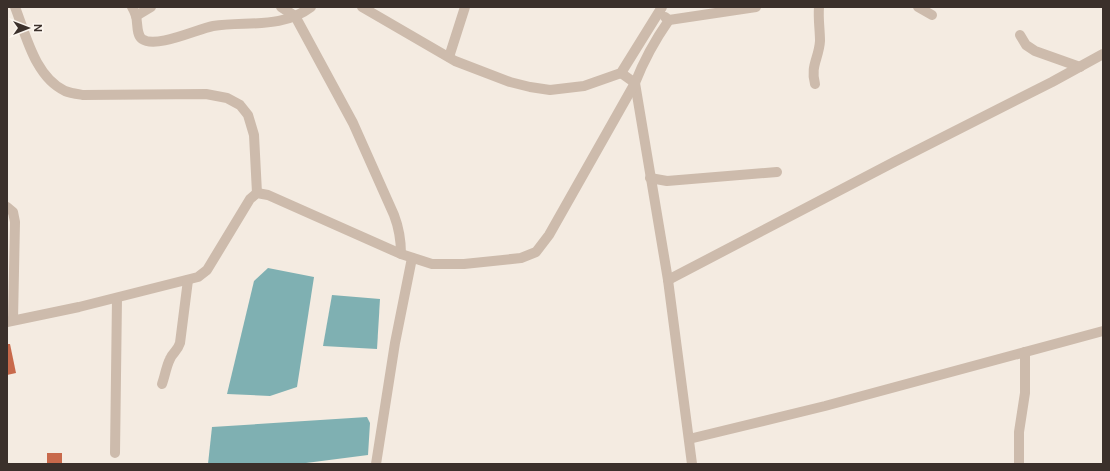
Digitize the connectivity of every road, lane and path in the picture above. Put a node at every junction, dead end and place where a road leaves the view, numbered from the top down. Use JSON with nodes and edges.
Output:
{"nodes":[{"id":1,"x":16,"y":7,"type":"edge"},
{"id":2,"x":151,"y":7,"type":"edge"},
{"id":3,"x":281,"y":7,"type":"edge"},
{"id":4,"x":311,"y":7,"type":"edge"},
{"id":5,"x":362,"y":7,"type":"edge"},
{"id":6,"x":464,"y":7,"type":"edge"},
{"id":7,"x":756,"y":7,"type":"edge"},
{"id":8,"x":819,"y":7,"type":"edge"},
{"id":9,"x":918,"y":7,"type":"edge"},
{"id":10,"x":660,"y":10,"type":"edge"},
{"id":11,"x":134,"y":11,"type":"edge"},
{"id":12,"x":932,"y":15,"type":"dead end"},
{"id":13,"x":295,"y":16,"type":"junction"},
{"id":14,"x":669,"y":20,"type":"junction"},
{"id":15,"x":1020,"y":35,"type":"dead end"},
{"id":16,"x":1103,"y":54,"type":"edge"},
{"id":17,"x":449,"y":57,"type":"junction"},
{"id":18,"x":1080,"y":67,"type":"junction"},
{"id":19,"x":621,"y":72,"type":"junction"},
{"id":20,"x":636,"y":84,"type":"junction"},
{"id":21,"x":815,"y":84,"type":"dead end"},
{"id":22,"x":777,"y":172,"type":"dead end"},
{"id":23,"x":650,"y":178,"type":"junction"},
{"id":24,"x":258,"y":193,"type":"junction"},
{"id":25,"x":7,"y":207,"type":"edge"},
{"id":26,"x":401,"y":254,"type":"junction"},
{"id":27,"x":412,"y":258,"type":"junction"},
{"id":28,"x":188,"y":280,"type":"junction"},
{"id":29,"x":668,"y":280,"type":"junction"},
{"id":30,"x":117,"y":298,"type":"junction"},
{"id":31,"x":10,"y":321,"type":"edge"},
{"id":32,"x":1103,"y":331,"type":"edge"},
{"id":33,"x":1026,"y":352,"type":"junction"},
{"id":34,"x":162,"y":384,"type":"dead end"},
{"id":35,"x":689,"y":439,"type":"junction"},
{"id":36,"x":115,"y":453,"type":"dead end"},
{"id":37,"x":376,"y":464,"type":"edge"},
{"id":38,"x":692,"y":464,"type":"edge"},
{"id":39,"x":1019,"y":464,"type":"edge"}],
"edges":[{"from":1,"to":24,"type":"street"},
{"from":2,"to":11,"type":"street"},
{"from":3,"to":13,"type":"street"},
{"from":4,"to":13,"type":"street"},
{"from":5,"to":17,"type":"street"},
{"from":6,"to":17,"type":"street"},
{"from":7,"to":14,"type":"street"},
{"from":8,"to":21,"type":"street"},
{"from":9,"to":12,"type":"street"},
{"from":10,"to":14,"type":"street"},
{"from":10,"to":19,"type":"street"},
{"from":11,"to":13,"type":"street"},
{"from":13,"to":26,"type":"street"},
{"from":14,"to":20,"type":"street"},
{"from":15,"to":18,"type":"street"},
{"from":16,"to":18,"type":"street"},
{"from":17,"to":19,"type":"street"},
{"from":18,"to":29,"type":"street"},
{"from":19,"to":20,"type":"street"},
{"from":20,"to":23,"type":"street"},
{"from":20,"to":27,"type":"street"},
{"from":22,"to":23,"type":"street"},
{"from":23,"to":29,"type":"street"},
{"from":24,"to":26,"type":"street"},
{"from":24,"to":28,"type":"street"},
{"from":25,"to":31,"type":"street"},
{"from":26,"to":27,"type":"street"},
{"from":27,"to":37,"type":"street"},
{"from":28,"to":30,"type":"street"},
{"from":28,"to":34,"type":"street"},
{"from":29,"to":35,"type":"street"},
{"from":30,"to":31,"type":"street"},
{"from":30,"to":36,"type":"street"},
{"from":32,"to":33,"type":"street"},
{"from":33,"to":35,"type":"street"},
{"from":33,"to":39,"type":"street"},
{"from":35,"to":38,"type":"street"}]}
